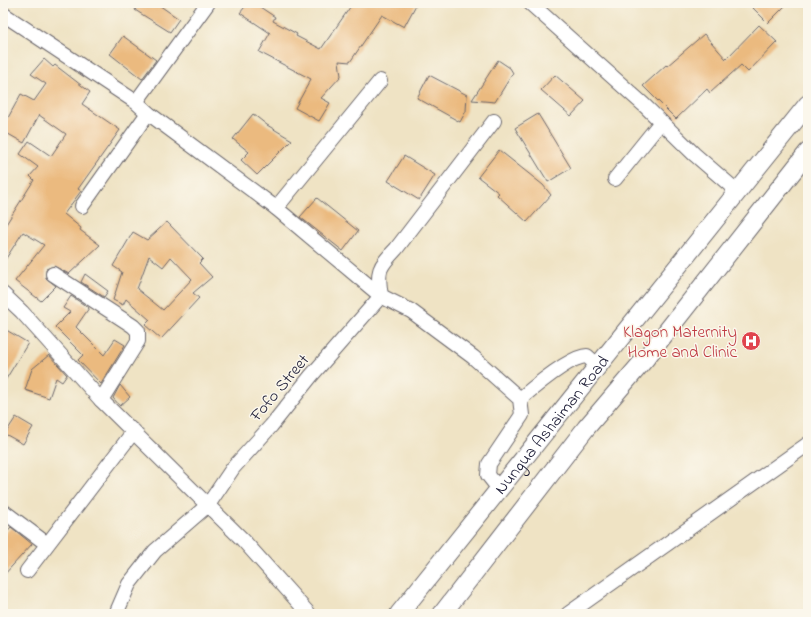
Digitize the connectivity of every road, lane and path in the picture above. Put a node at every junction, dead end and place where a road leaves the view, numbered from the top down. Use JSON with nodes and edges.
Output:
{"nodes":[{"id":1,"x":208,"y":3,"type":"edge"},
{"id":2,"x":530,"y":3,"type":"edge"},
{"id":3,"x":3,"y":14,"type":"edge"},
{"id":4,"x":380,"y":81,"type":"dead end"},
{"id":5,"x":136,"y":102,"type":"junction"},
{"id":6,"x":808,"y":104,"type":"edge"},
{"id":7,"x":148,"y":113,"type":"junction"},
{"id":8,"x":494,"y":121,"type":"dead end"},
{"id":9,"x":661,"y":122,"type":"junction"},
{"id":10,"x":808,"y":152,"type":"edge"},
{"id":11,"x":615,"y":180,"type":"dead end"},
{"id":12,"x":734,"y":195,"type":"junction"},
{"id":13,"x":82,"y":206,"type":"dead end"},
{"id":14,"x":276,"y":208,"type":"junction"},
{"id":15,"x":53,"y":274,"type":"dead end"},
{"id":16,"x":3,"y":294,"type":"edge"},
{"id":17,"x":381,"y":296,"type":"junction"},
{"id":18,"x":598,"y":366,"type":"junction"},
{"id":19,"x":520,"y":399,"type":"junction"},
{"id":20,"x":101,"y":400,"type":"junction"},
{"id":21,"x":134,"y":431,"type":"junction"},
{"id":22,"x":808,"y":444,"type":"edge"},
{"id":23,"x":498,"y":490,"type":"junction"},
{"id":24,"x":208,"y":505,"type":"junction"},
{"id":25,"x":3,"y":511,"type":"edge"},
{"id":26,"x":47,"y":544,"type":"junction"},
{"id":27,"x":27,"y":571,"type":"dead end"},
{"id":28,"x":116,"y":614,"type":"edge"},
{"id":29,"x":309,"y":614,"type":"edge"},
{"id":30,"x":399,"y":614,"type":"edge"},
{"id":31,"x":442,"y":614,"type":"edge"},
{"id":32,"x":568,"y":614,"type":"edge"}],
"edges":[{"from":1,"to":5,"type":"street"},
{"from":2,"to":9,"type":"street"},
{"from":3,"to":5,"type":"street"},
{"from":4,"to":14,"type":"street"},
{"from":5,"to":7,"type":"street"},
{"from":6,"to":12,"type":"main road","name":"Nungua Ashaiman Road"},
{"from":7,"to":13,"type":"street"},
{"from":7,"to":14,"type":"street"},
{"from":8,"to":17,"type":"street"},
{"from":9,"to":11,"type":"street"},
{"from":9,"to":12,"type":"street"},
{"from":10,"to":31,"type":"main road","name":"Nungua Ashaiman Road"},
{"from":12,"to":18,"type":"main road","name":"Nungua Ashaiman Road"},
{"from":14,"to":17,"type":"street"},
{"from":15,"to":20,"type":"street"},
{"from":16,"to":20,"type":"street"},
{"from":17,"to":19,"type":"street"},
{"from":17,"to":24,"type":"street","name":"Fofo Street"},
{"from":18,"to":19,"type":"street"},
{"from":18,"to":23,"type":"main road","name":"Nungua Ashaiman Road"},
{"from":19,"to":23,"type":"street"},
{"from":20,"to":21,"type":"street"},
{"from":21,"to":24,"type":"street"},
{"from":21,"to":26,"type":"street"},
{"from":22,"to":32,"type":"street"},
{"from":23,"to":30,"type":"main road","name":"Nungua Ashaiman Road"},
{"from":24,"to":28,"type":"street","name":"Fofo Street"},
{"from":24,"to":29,"type":"street"},
{"from":25,"to":26,"type":"street"},
{"from":26,"to":27,"type":"street"}]}
